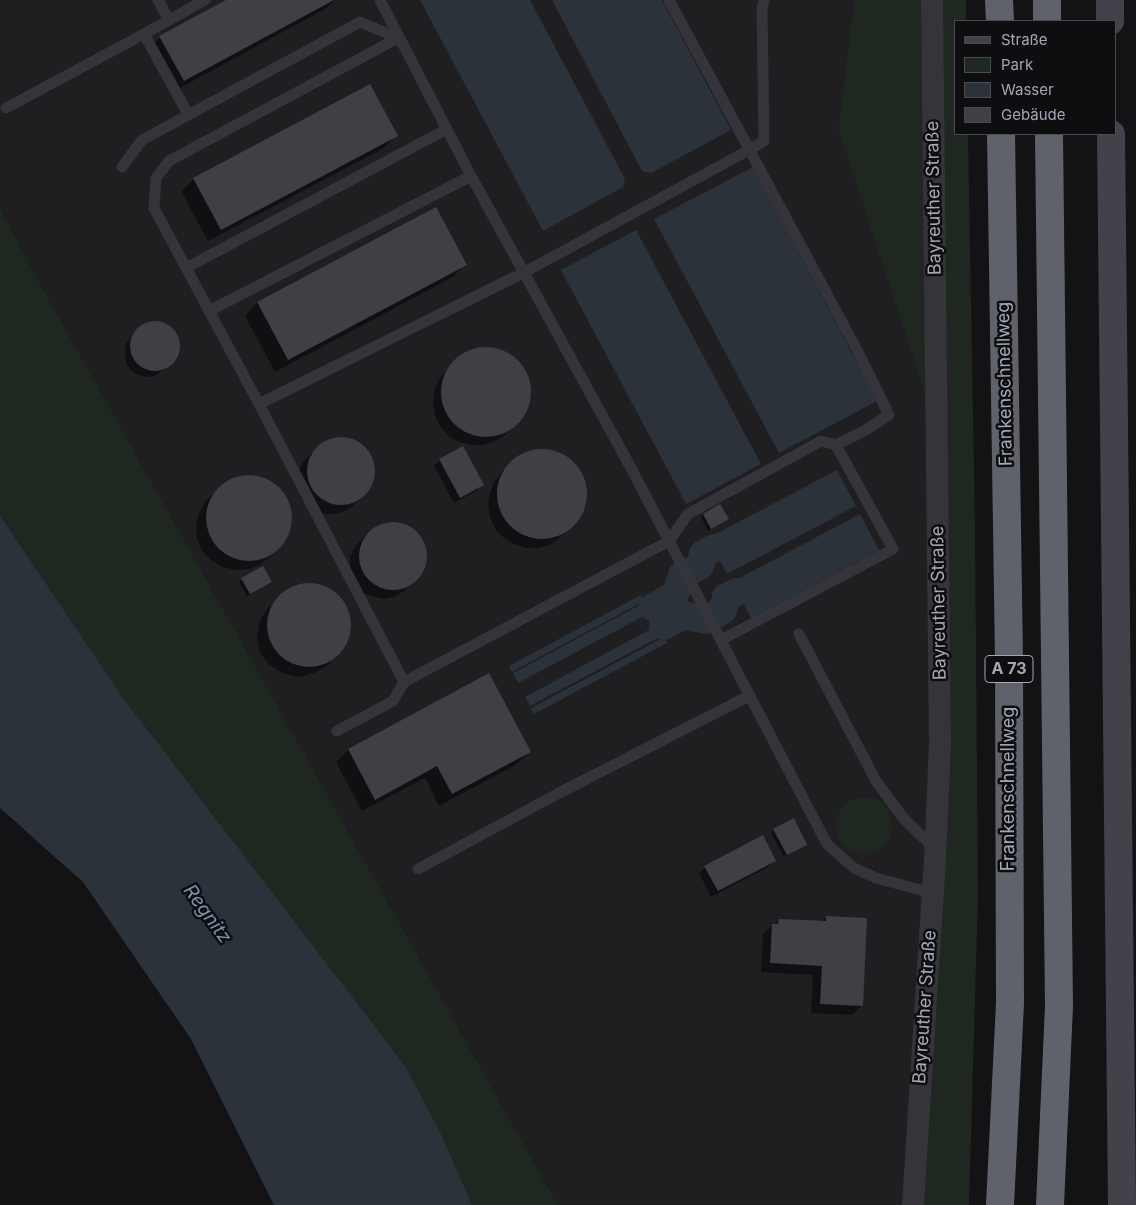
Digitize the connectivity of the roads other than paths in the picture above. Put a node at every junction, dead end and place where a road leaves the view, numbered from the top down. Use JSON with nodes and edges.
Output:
{"nodes":[{"id":1,"x":158,"y":0,"type":"edge"},
{"id":2,"x":205,"y":0,"type":"edge"},
{"id":3,"x":380,"y":0,"type":"edge"},
{"id":4,"x":669,"y":0,"type":"edge"},
{"id":5,"x":764,"y":0,"type":"edge"},
{"id":6,"x":932,"y":0,"type":"edge"},
{"id":7,"x":1000,"y":0,"type":"edge"},
{"id":8,"x":1047,"y":0,"type":"edge"},
{"id":9,"x":1110,"y":0,"type":"edge"},
{"id":10,"x":169,"y":20,"type":"junction"},
{"id":11,"x":1000,"y":20,"type":"edge"},
{"id":12,"x":1047,"y":20,"type":"edge"},
{"id":13,"x":1110,"y":20,"type":"edge"},
{"id":14,"x":144,"y":34,"type":"junction"},
{"id":15,"x":398,"y":38,"type":"junction"},
{"id":16,"x":6,"y":108,"type":"dead end"},
{"id":17,"x":188,"y":114,"type":"junction"},
{"id":18,"x":447,"y":129,"type":"junction"},
{"id":19,"x":1001,"y":135,"type":"edge"},
{"id":20,"x":1048,"y":135,"type":"edge"},
{"id":21,"x":1111,"y":135,"type":"edge"},
{"id":22,"x":749,"y":150,"type":"junction"},
{"id":23,"x":122,"y":167,"type":"dead end"},
{"id":24,"x":472,"y":176,"type":"junction"},
{"id":25,"x":186,"y":268,"type":"junction"},
{"id":26,"x":525,"y":272,"type":"junction"},
{"id":27,"x":209,"y":311,"type":"junction"},
{"id":28,"x":259,"y":404,"type":"junction"},
{"id":29,"x":836,"y":445,"type":"junction"},
{"id":30,"x":669,"y":541,"type":"junction"},
{"id":31,"x":799,"y":634,"type":"dead end"},
{"id":32,"x":721,"y":640,"type":"junction"},
{"id":33,"x":404,"y":682,"type":"junction"},
{"id":34,"x":749,"y":696,"type":"junction"},
{"id":35,"x":337,"y":731,"type":"dead end"},
{"id":36,"x":935,"y":844,"type":"junction"},
{"id":37,"x":418,"y":870,"type":"dead end"},
{"id":38,"x":932,"y":893,"type":"junction"},
{"id":39,"x":912,"y":1205,"type":"edge"},
{"id":40,"x":1000,"y":1205,"type":"edge"},
{"id":41,"x":1050,"y":1205,"type":"edge"},
{"id":42,"x":1122,"y":1205,"type":"edge"}],
"edges":[{"from":1,"to":10,"type":"lane"},
{"from":2,"to":10,"type":"lane"},
{"from":3,"to":15,"type":"lane"},
{"from":4,"to":22,"type":"lane"},
{"from":5,"to":22,"type":"lane"},
{"from":6,"to":36,"type":"street","name":"Bayreuther Straße"},
{"from":7,"to":11,"type":"highway"},
{"from":8,"to":12,"type":"highway"},
{"from":9,"to":13,"type":"main road"},
{"from":10,"to":14,"type":"lane"},
{"from":14,"to":16,"type":"lane"},
{"from":14,"to":17,"type":"lane"},
{"from":15,"to":17,"type":"lane"},
{"from":15,"to":18,"type":"lane"},
{"from":15,"to":25,"type":"lane"},
{"from":17,"to":23,"type":"lane"},
{"from":18,"to":24,"type":"lane"},
{"from":18,"to":25,"type":"lane"},
{"from":19,"to":40,"type":"highway","name":"Frankenschnellweg","number":"A 73"},
{"from":20,"to":41,"type":"highway","number":"A 73"},
{"from":21,"to":42,"type":"main road"},
{"from":22,"to":26,"type":"lane"},
{"from":22,"to":29,"type":"lane"},
{"from":24,"to":26,"type":"lane"},
{"from":24,"to":27,"type":"lane"},
{"from":25,"to":27,"type":"lane"},
{"from":26,"to":28,"type":"lane"},
{"from":26,"to":30,"type":"lane"},
{"from":27,"to":28,"type":"lane"},
{"from":28,"to":33,"type":"lane"},
{"from":29,"to":30,"type":"lane"},
{"from":29,"to":32,"type":"lane"},
{"from":30,"to":32,"type":"lane"},
{"from":30,"to":33,"type":"lane"},
{"from":31,"to":36,"type":"lane"},
{"from":32,"to":34,"type":"lane"},
{"from":33,"to":35,"type":"lane"},
{"from":34,"to":37,"type":"lane"},
{"from":34,"to":38,"type":"lane"},
{"from":36,"to":38,"type":"street","name":"Bayreuther Straße"},
{"from":38,"to":39,"type":"street","name":"Bayreuther Straße"}]}
